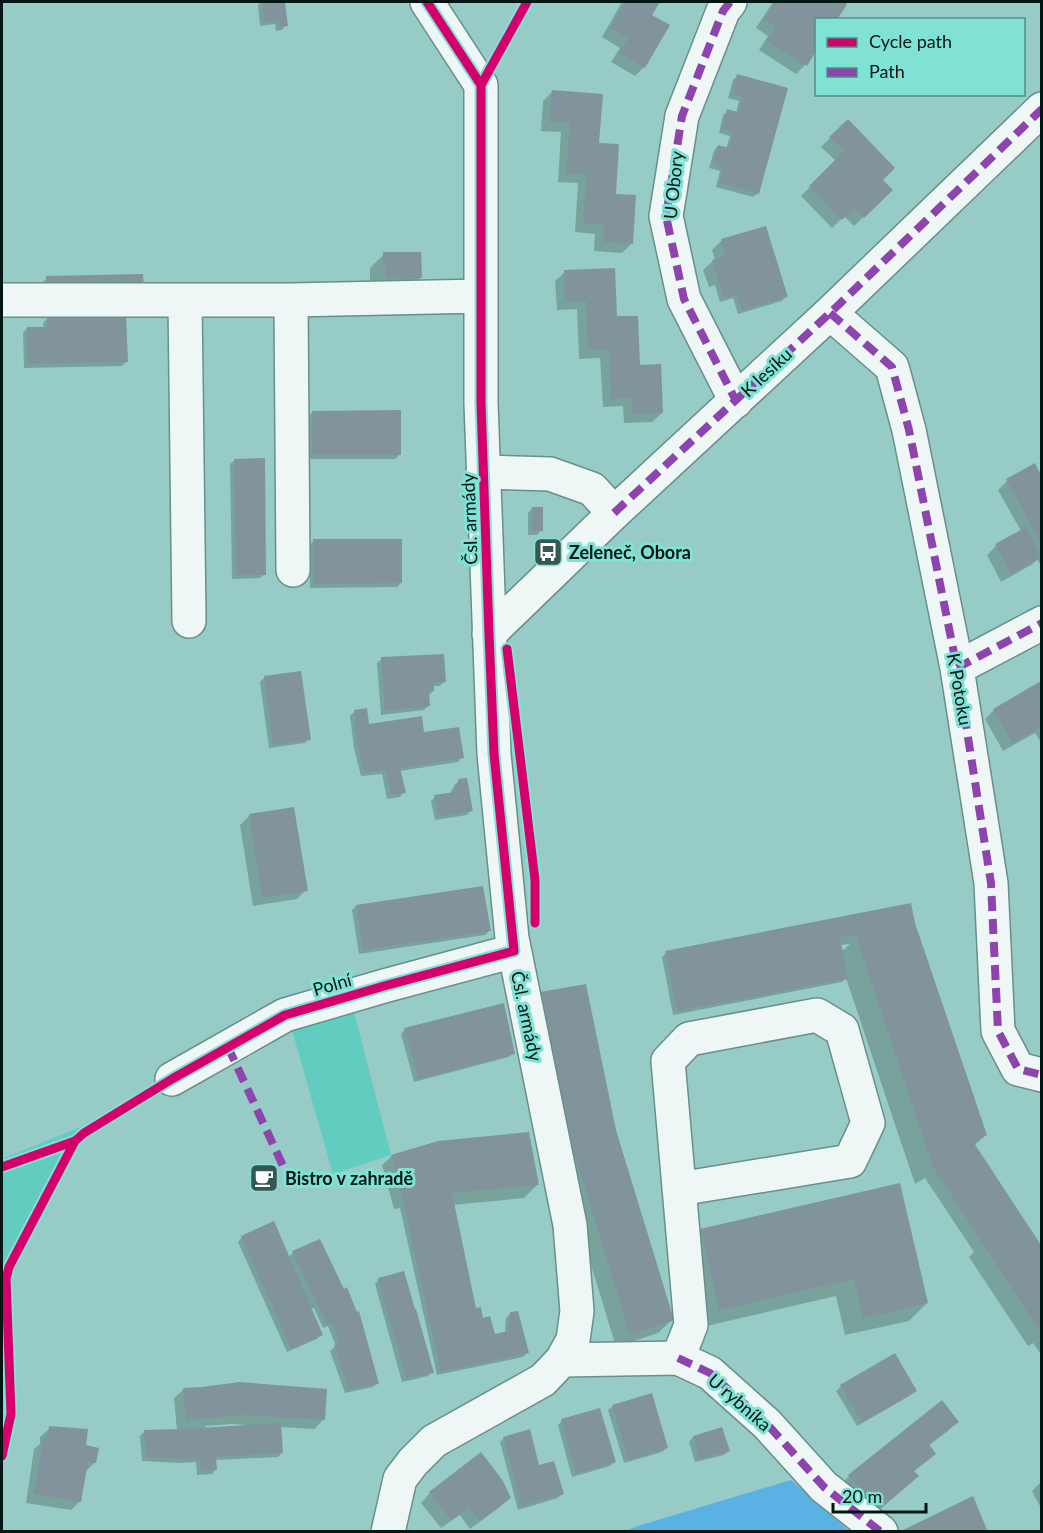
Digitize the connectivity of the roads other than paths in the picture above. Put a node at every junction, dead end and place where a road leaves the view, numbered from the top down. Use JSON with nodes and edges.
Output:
{"nodes":[{"id":1,"x":427,"y":2,"type":"edge"},
{"id":2,"x":730,"y":2,"type":"edge"},
{"id":3,"x":1041,"y":108,"type":"edge"},
{"id":4,"x":481,"y":296,"type":"junction"},
{"id":5,"x":2,"y":300,"type":"edge"},
{"id":6,"x":185,"y":300,"type":"junction"},
{"id":7,"x":291,"y":300,"type":"junction"},
{"id":8,"x":830,"y":313,"type":"junction"},
{"id":9,"x":736,"y":401,"type":"junction"},
{"id":10,"x":483,"y":472,"type":"junction"},
{"id":11,"x":614,"y":513,"type":"junction"},
{"id":12,"x":293,"y":570,"type":"dead end"},
{"id":13,"x":189,"y":621,"type":"dead end"},
{"id":14,"x":1041,"y":623,"type":"edge"},
{"id":15,"x":489,"y":634,"type":"junction"},
{"id":16,"x":957,"y":668,"type":"junction"},
{"id":17,"x":514,"y":951,"type":"junction"},
{"id":18,"x":1041,"y":1075,"type":"edge"},
{"id":19,"x":172,"y":1079,"type":"dead end"},
{"id":20,"x":680,"y":1189,"type":"junction"},
{"id":21,"x":678,"y":1358,"type":"junction"},
{"id":22,"x":562,"y":1360,"type":"junction"},
{"id":23,"x":388,"y":1532,"type":"edge"},
{"id":24,"x":881,"y":1532,"type":"edge"}],
"edges":[{"from":1,"to":4,"type":"street","name":"Čsl. armády"},
{"from":2,"to":9,"type":"street","name":"U Obory"},
{"from":3,"to":8,"type":"street","name":"K lesíku"},
{"from":4,"to":7,"type":"street"},
{"from":4,"to":10,"type":"street","name":"Čsl. armády"},
{"from":5,"to":6,"type":"street"},
{"from":6,"to":7,"type":"street"},
{"from":6,"to":13,"type":"street"},
{"from":7,"to":12,"type":"street"},
{"from":8,"to":9,"type":"street","name":"K lesíku"},
{"from":8,"to":16,"type":"street","name":"K Potoku"},
{"from":9,"to":11,"type":"street","name":"K lesíku"},
{"from":10,"to":11,"type":"street"},
{"from":10,"to":15,"type":"street","name":"Čsl. armády"},
{"from":11,"to":15,"type":"street","name":"K lesíku"},
{"from":14,"to":16,"type":"street"},
{"from":15,"to":17,"type":"street","name":"Čsl. armády"},
{"from":16,"to":18,"type":"street","name":"K Potoku"},
{"from":17,"to":19,"type":"street","name":"Polní"},
{"from":17,"to":22,"type":"street","name":"Čsl. armády"},
{"from":20,"to":20,"type":"street"},
{"from":20,"to":21,"type":"street"},
{"from":21,"to":22,"type":"street","name":"U rybníka"},
{"from":21,"to":24,"type":"street","name":"U rybníka"},
{"from":22,"to":23,"type":"street","name":"Čsl. armády"}]}
